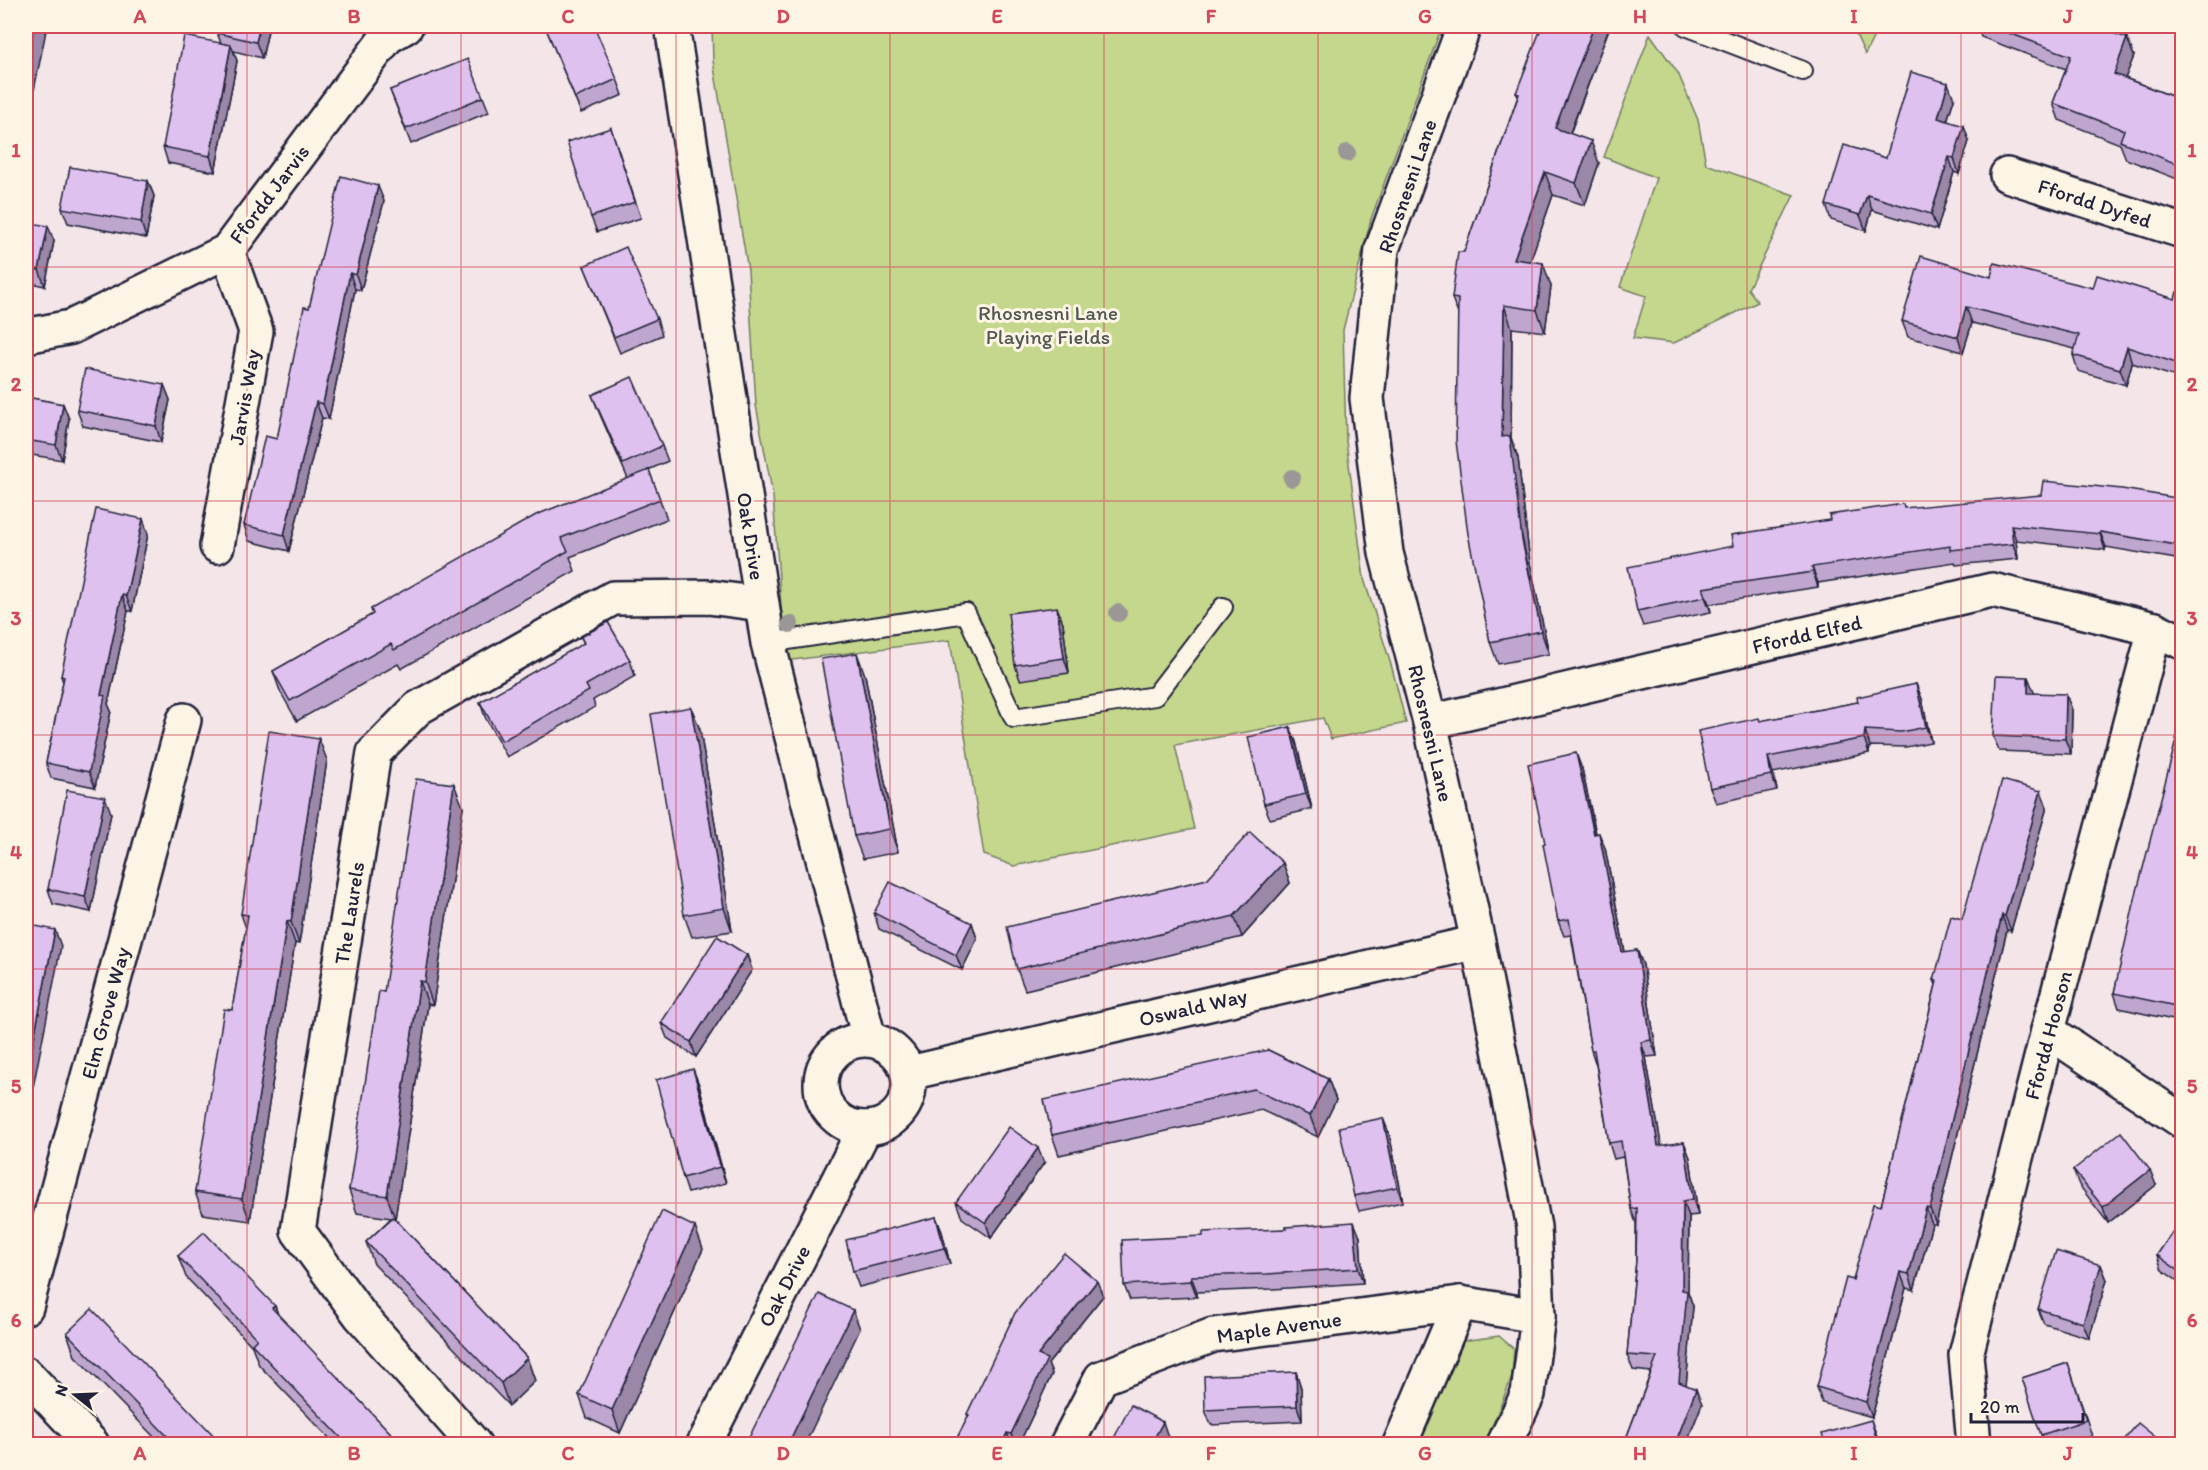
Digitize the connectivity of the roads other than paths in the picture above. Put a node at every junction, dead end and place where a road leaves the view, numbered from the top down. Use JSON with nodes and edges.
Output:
{"nodes":[{"id":1,"x":672,"y":26,"type":"edge"},
{"id":2,"x":1464,"y":26,"type":"edge"},
{"id":3,"x":1686,"y":26,"type":"edge"},
{"id":4,"x":390,"y":30,"type":"edge"},
{"id":5,"x":1803,"y":71,"type":"dead end"},
{"id":6,"x":2007,"y":175,"type":"dead end"},
{"id":7,"x":2182,"y":231,"type":"edge"},
{"id":8,"x":226,"y":251,"type":"junction"},
{"id":9,"x":26,"y":336,"type":"edge"},
{"id":10,"x":218,"y":546,"type":"dead end"},
{"id":11,"x":762,"y":604,"type":"junction"},
{"id":12,"x":1223,"y":607,"type":"dead end"},
{"id":13,"x":2169,"y":636,"type":"edge"},
{"id":14,"x":768,"y":643,"type":"junction"},
{"id":15,"x":184,"y":720,"type":"dead end"},
{"id":16,"x":1430,"y":722,"type":"junction"},
{"id":17,"x":1478,"y":942,"type":"junction"},
{"id":18,"x":2048,"y":1031,"type":"junction"},
{"id":19,"x":869,"y":1039,"type":"junction"},
{"id":20,"x":909,"y":1072,"type":"junction"},
{"id":21,"x":2182,"y":1121,"type":"edge"},
{"id":22,"x":865,"y":1128,"type":"junction"},
{"id":23,"x":1460,"y":1303,"type":"junction"},
{"id":24,"x":26,"y":1307,"type":"edge"},
{"id":25,"x":1538,"y":1316,"type":"junction"},
{"id":26,"x":26,"y":1374,"type":"edge"},
{"id":27,"x":92,"y":1444,"type":"edge"},
{"id":28,"x":474,"y":1444,"type":"edge"},
{"id":29,"x":704,"y":1444,"type":"edge"},
{"id":30,"x":1067,"y":1444,"type":"edge"},
{"id":31,"x":1400,"y":1444,"type":"edge"},
{"id":32,"x":1504,"y":1444,"type":"edge"},
{"id":33,"x":1974,"y":1444,"type":"edge"}],
"edges":[{"from":1,"to":11,"type":"street","name":"Oak Drive"},
{"from":2,"to":16,"type":"street","name":"Rhosnesni Lane"},
{"from":3,"to":5,"type":"lane"},
{"from":4,"to":8,"type":"street","name":"Ffordd Jarvis"},
{"from":6,"to":7,"type":"street","name":"Ffordd Dyfed"},
{"from":8,"to":9,"type":"street","name":"Ffordd Jarvis"},
{"from":8,"to":10,"type":"street","name":"Jarvis Way"},
{"from":11,"to":14,"type":"street","name":"Oak Drive"},
{"from":11,"to":28,"type":"street","name":"The Laurels"},
{"from":12,"to":14,"type":"lane"},
{"from":13,"to":16,"type":"street","name":"Ffordd Elfed"},
{"from":13,"to":18,"type":"street","name":"Ffordd Hooson"},
{"from":14,"to":19,"type":"street","name":"Oak Drive"},
{"from":15,"to":24,"type":"street","name":"Elm Grove Way"},
{"from":16,"to":17,"type":"street","name":"Rhosnesni Lane"},
{"from":17,"to":20,"type":"street","name":"Oswald Way"},
{"from":17,"to":25,"type":"street","name":"Rhosnesni Lane"},
{"from":18,"to":21,"type":"street"},
{"from":18,"to":33,"type":"street","name":"Ffordd Hooson"},
{"from":19,"to":20,"type":"street"},
{"from":19,"to":22,"type":"street"},
{"from":20,"to":22,"type":"street"},
{"from":22,"to":29,"type":"street","name":"Oak Drive"},
{"from":23,"to":25,"type":"street","name":"Maple Avenue"},
{"from":23,"to":30,"type":"street","name":"Maple Avenue"},
{"from":23,"to":31,"type":"street"},
{"from":25,"to":32,"type":"street","name":"Rhosnesni Lane"},
{"from":26,"to":27,"type":"street"}]}
